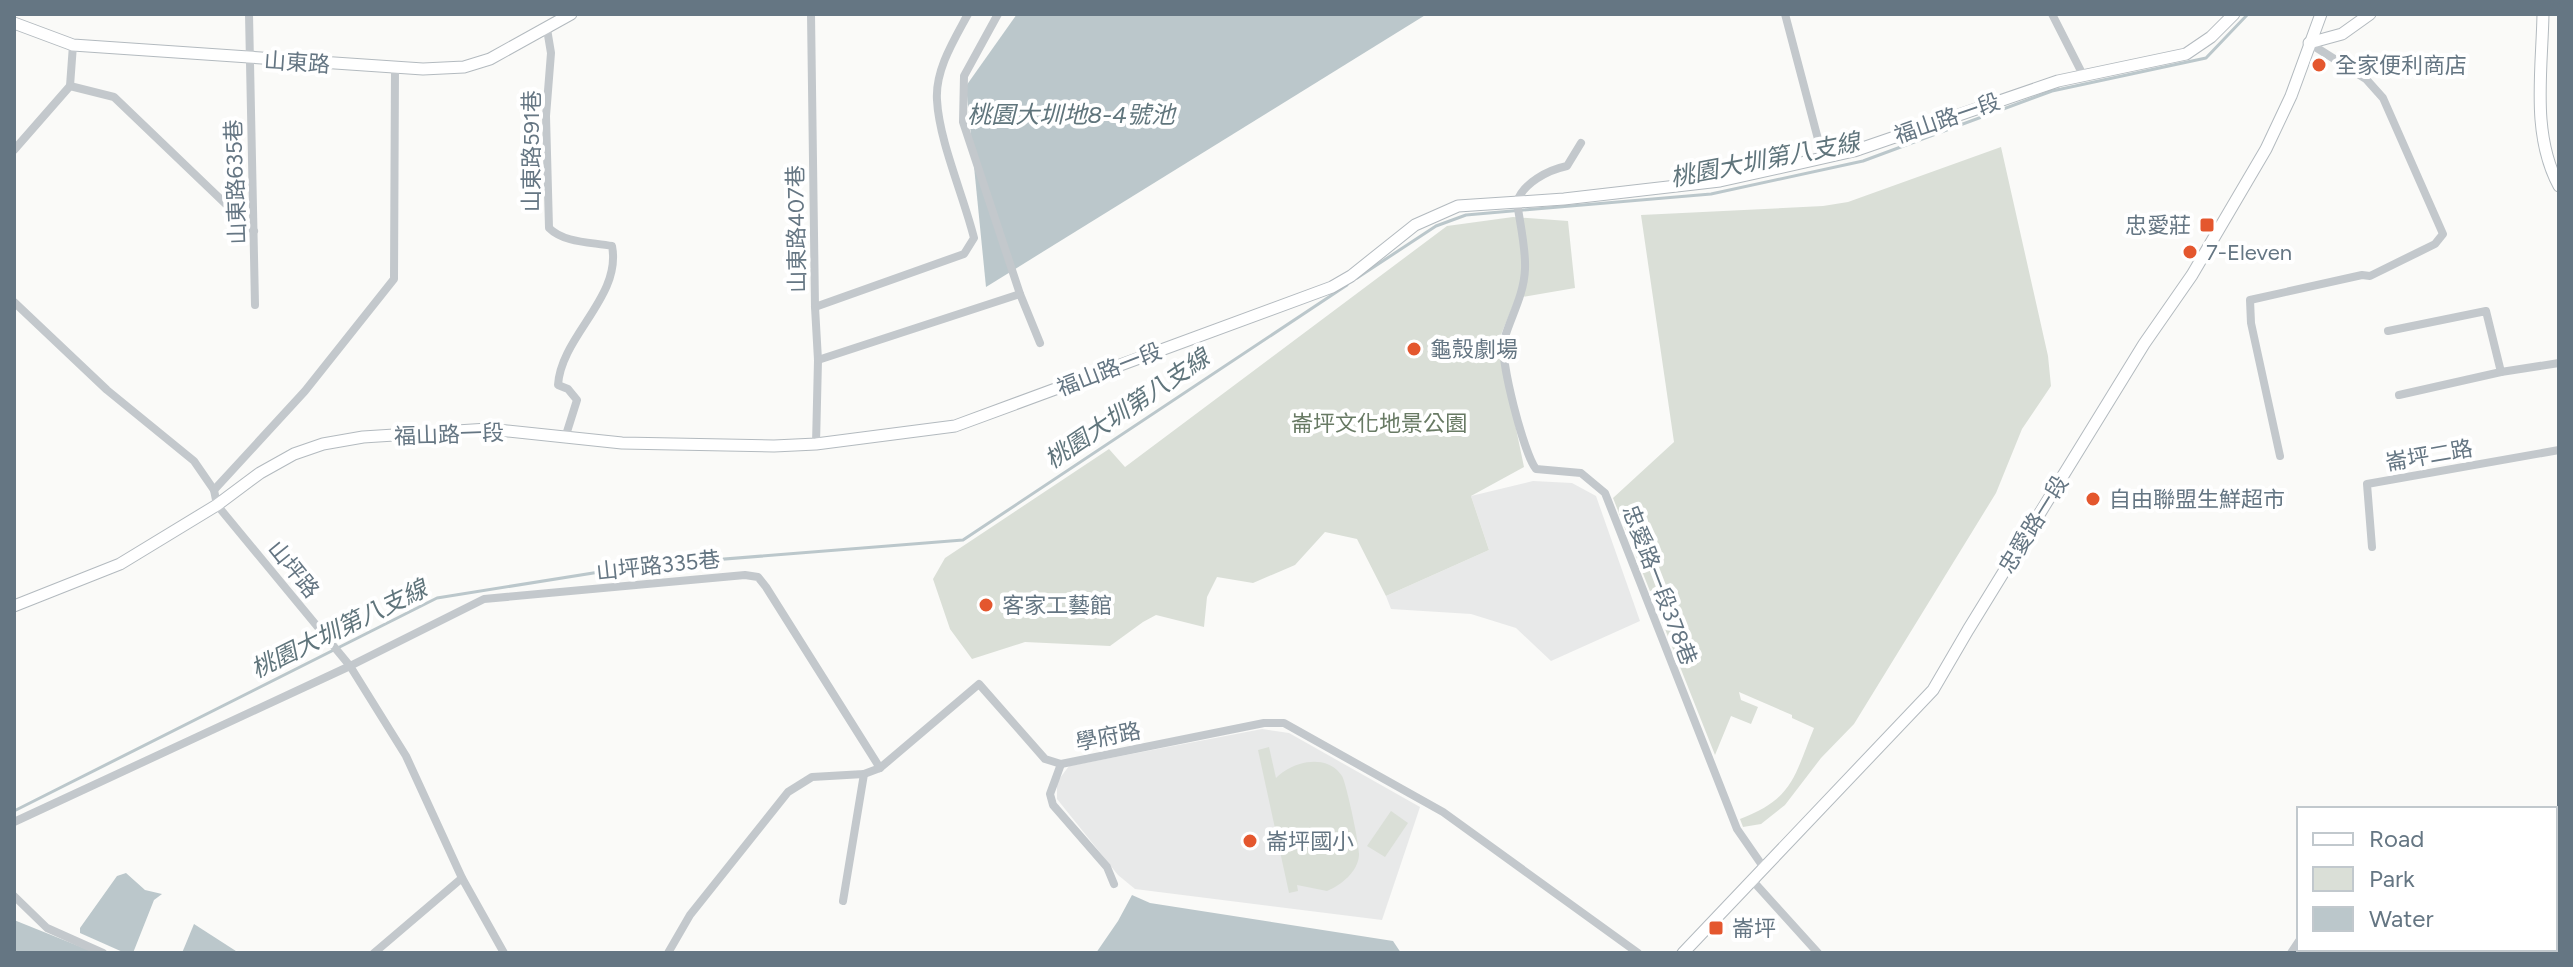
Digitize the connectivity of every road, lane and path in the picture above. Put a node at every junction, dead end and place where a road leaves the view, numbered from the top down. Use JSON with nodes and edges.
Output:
{"nodes":[{"id":1,"x":249,"y":14,"type":"edge"},
{"id":2,"x":571,"y":14,"type":"edge"},
{"id":3,"x":811,"y":14,"type":"edge"},
{"id":4,"x":968,"y":14,"type":"edge"},
{"id":5,"x":998,"y":14,"type":"edge"},
{"id":6,"x":1785,"y":14,"type":"edge"},
{"id":7,"x":2052,"y":14,"type":"edge"},
{"id":8,"x":2234,"y":14,"type":"edge"},
{"id":9,"x":2321,"y":14,"type":"edge"},
{"id":10,"x":2370,"y":14,"type":"edge"},
{"id":11,"x":2543,"y":14,"type":"edge"},
{"id":12,"x":557,"y":18,"type":"edge"},
{"id":13,"x":14,"y":23,"type":"edge"},
{"id":14,"x":547,"y":29,"type":"junction"},
{"id":15,"x":2309,"y":43,"type":"junction"},
{"id":16,"x":73,"y":45,"type":"junction"},
{"id":17,"x":249,"y":58,"type":"junction"},
{"id":18,"x":395,"y":68,"type":"junction"},
{"id":19,"x":2083,"y":75,"type":"junction"},
{"id":20,"x":70,"y":86,"type":"junction"},
{"id":21,"x":1581,"y":143,"type":"dead end"},
{"id":22,"x":14,"y":150,"type":"edge"},
{"id":23,"x":1823,"y":158,"type":"junction"},
{"id":24,"x":2559,"y":186,"type":"edge"},
{"id":25,"x":1518,"y":208,"type":"junction"},
{"id":26,"x":255,"y":231,"type":"junction"},
{"id":27,"x":1020,"y":294,"type":"junction"},
{"id":28,"x":14,"y":302,"type":"edge"},
{"id":29,"x":255,"y":305,"type":"dead end"},
{"id":30,"x":815,"y":307,"type":"junction"},
{"id":31,"x":2388,"y":331,"type":"dead end"},
{"id":32,"x":1040,"y":343,"type":"dead end"},
{"id":33,"x":818,"y":360,"type":"junction"},
{"id":34,"x":2559,"y":363,"type":"edge"},
{"id":35,"x":2501,"y":372,"type":"junction"},
{"id":36,"x":2399,"y":395,"type":"dead end"},
{"id":37,"x":565,"y":438,"type":"junction"},
{"id":38,"x":816,"y":444,"type":"junction"},
{"id":39,"x":2559,"y":450,"type":"edge"},
{"id":40,"x":2280,"y":456,"type":"dead end"},
{"id":41,"x":214,"y":490,"type":"junction"},
{"id":42,"x":217,"y":505,"type":"junction"},
{"id":43,"x":2372,"y":547,"type":"dead end"},
{"id":44,"x":14,"y":606,"type":"edge"},
{"id":45,"x":350,"y":666,"type":"junction"},
{"id":46,"x":1061,"y":764,"type":"junction"},
{"id":47,"x":880,"y":768,"type":"junction"},
{"id":48,"x":864,"y":774,"type":"junction"},
{"id":49,"x":14,"y":822,"type":"edge"},
{"id":50,"x":1764,"y":868,"type":"junction"},
{"id":51,"x":462,"y":878,"type":"junction"},
{"id":52,"x":1752,"y":880,"type":"junction"},
{"id":53,"x":1114,"y":884,"type":"dead end"},
{"id":54,"x":14,"y":896,"type":"edge"},
{"id":55,"x":843,"y":901,"type":"dead end"},
{"id":56,"x":103,"y":953,"type":"edge"},
{"id":57,"x":374,"y":953,"type":"edge"},
{"id":58,"x":504,"y":953,"type":"edge"},
{"id":59,"x":668,"y":953,"type":"edge"},
{"id":60,"x":1638,"y":953,"type":"edge"},
{"id":61,"x":1683,"y":953,"type":"edge"},
{"id":62,"x":1818,"y":953,"type":"edge"}],
"edges":[{"from":1,"to":17,"type":"street","name":"山東路635巷"},
{"from":2,"to":12,"type":"street","name":"山東路"},
{"from":3,"to":30,"type":"street","name":"山東路407巷"},
{"from":4,"to":30,"type":"street"},
{"from":5,"to":27,"type":"street"},
{"from":6,"to":23,"type":"street"},
{"from":7,"to":19,"type":"street"},
{"from":8,"to":19,"type":"street","name":"福山路一段"},
{"from":9,"to":15,"type":"street","name":"忠愛路一段"},
{"from":10,"to":15,"type":"street"},
{"from":11,"to":24,"type":"street"},
{"from":12,"to":14,"type":"street","name":"山東路"},
{"from":13,"to":16,"type":"street","name":"山東路"},
{"from":14,"to":18,"type":"street","name":"山東路"},
{"from":14,"to":37,"type":"street","name":"山東路591巷"},
{"from":15,"to":40,"type":"street"},
{"from":15,"to":50,"type":"street","name":"忠愛路一段"},
{"from":16,"to":17,"type":"street","name":"山東路"},
{"from":16,"to":20,"type":"street"},
{"from":17,"to":18,"type":"street","name":"山東路"},
{"from":17,"to":26,"type":"street","name":"山東路635巷"},
{"from":18,"to":41,"type":"street"},
{"from":19,"to":23,"type":"street","name":"福山路一段"},
{"from":20,"to":22,"type":"street"},
{"from":20,"to":26,"type":"street"},
{"from":21,"to":25,"type":"street"},
{"from":23,"to":25,"type":"street","name":"福山路一段"},
{"from":25,"to":38,"type":"street","name":"福山路一段"},
{"from":25,"to":50,"type":"street","name":"忠愛路一段378巷"},
{"from":26,"to":29,"type":"street","name":"山東路635巷"},
{"from":27,"to":32,"type":"street"},
{"from":27,"to":33,"type":"street"},
{"from":28,"to":41,"type":"street","name":"山坪路"},
{"from":30,"to":33,"type":"street","name":"山東路407巷"},
{"from":31,"to":35,"type":"street"},
{"from":33,"to":38,"type":"street","name":"山東路407巷"},
{"from":34,"to":35,"type":"street"},
{"from":35,"to":36,"type":"street"},
{"from":37,"to":38,"type":"street","name":"福山路一段"},
{"from":37,"to":42,"type":"street","name":"福山路一段"},
{"from":39,"to":43,"type":"street","name":"崙坪二路"},
{"from":41,"to":42,"type":"street","name":"山坪路"},
{"from":42,"to":44,"type":"street","name":"福山路一段"},
{"from":42,"to":45,"type":"street","name":"山坪路"},
{"from":45,"to":47,"type":"street","name":"山坪路335巷"},
{"from":45,"to":49,"type":"street"},
{"from":45,"to":51,"type":"street","name":"山坪路"},
{"from":46,"to":47,"type":"street","name":"學府路"},
{"from":46,"to":53,"type":"street"},
{"from":46,"to":60,"type":"street","name":"學府路"},
{"from":47,"to":48,"type":"street","name":"學府路"},
{"from":48,"to":55,"type":"street"},
{"from":48,"to":59,"type":"street","name":"學府路"},
{"from":50,"to":52,"type":"street","name":"忠愛路一段"},
{"from":51,"to":57,"type":"street"},
{"from":51,"to":58,"type":"street","name":"山坪路"},
{"from":52,"to":61,"type":"street","name":"忠愛路一段"},
{"from":52,"to":62,"type":"street"},
{"from":54,"to":56,"type":"street"}]}
